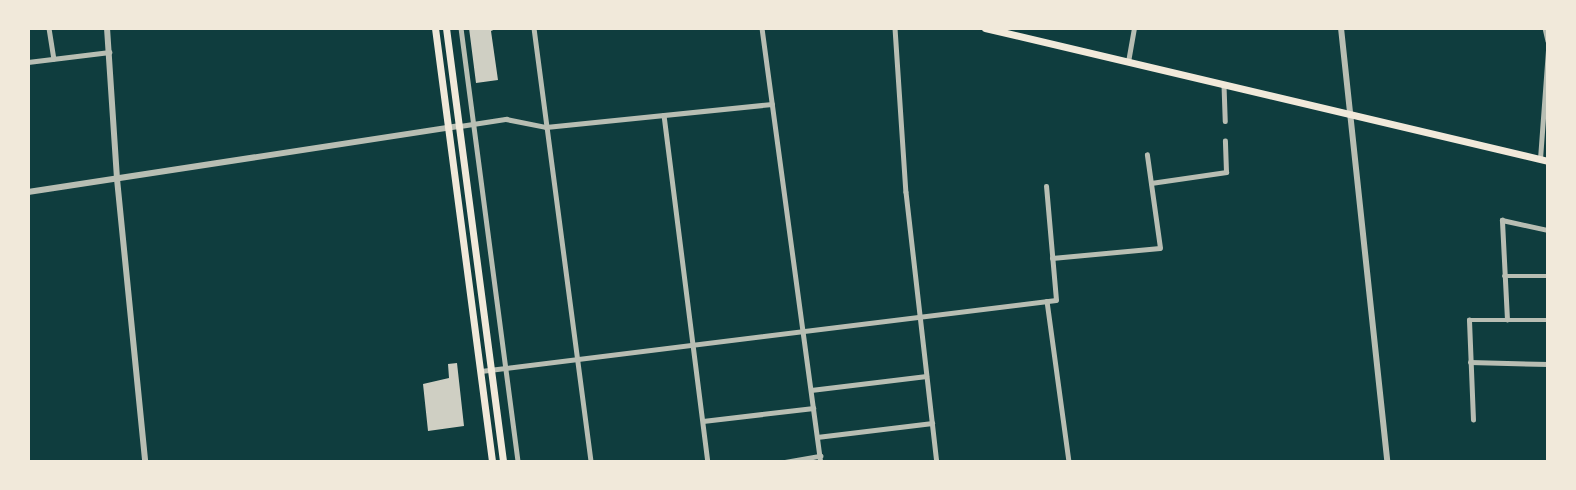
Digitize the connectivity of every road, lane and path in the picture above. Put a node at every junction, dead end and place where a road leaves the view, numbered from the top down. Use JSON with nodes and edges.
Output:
{"nodes":[{"id":1,"x":49,"y":28,"type":"edge"},
{"id":2,"x":107,"y":28,"type":"edge"},
{"id":3,"x":435,"y":28,"type":"edge"},
{"id":4,"x":446,"y":28,"type":"edge"},
{"id":5,"x":461,"y":28,"type":"edge"},
{"id":6,"x":534,"y":28,"type":"edge"},
{"id":7,"x":762,"y":28,"type":"edge"},
{"id":8,"x":895,"y":28,"type":"edge"},
{"id":9,"x":985,"y":28,"type":"edge"},
{"id":10,"x":1134,"y":28,"type":"edge"},
{"id":11,"x":1341,"y":28,"type":"edge"},
{"id":12,"x":1545,"y":28,"type":"edge"},
{"id":13,"x":1548,"y":42,"type":"edge"},
{"id":14,"x":1548,"y":49,"type":"edge"},
{"id":15,"x":109,"y":52,"type":"junction"},
{"id":16,"x":54,"y":59,"type":"junction"},
{"id":17,"x":28,"y":62,"type":"edge"},
{"id":18,"x":1128,"y":62,"type":"junction"},
{"id":19,"x":1224,"y":85,"type":"junction"},
{"id":20,"x":772,"y":104,"type":"junction"},
{"id":21,"x":664,"y":115,"type":"junction"},
{"id":22,"x":1351,"y":115,"type":"junction"},
{"id":23,"x":1225,"y":121,"type":"dead end"},
{"id":24,"x":473,"y":124,"type":"junction"},
{"id":25,"x":460,"y":126,"type":"junction"},
{"id":26,"x":448,"y":127,"type":"junction"},
{"id":27,"x":546,"y":127,"type":"junction"},
{"id":28,"x":1225,"y":141,"type":"dead end"},
{"id":29,"x":1147,"y":155,"type":"dead end"},
{"id":30,"x":1544,"y":160,"type":"edge"},
{"id":31,"x":117,"y":179,"type":"junction"},
{"id":32,"x":1151,"y":183,"type":"junction"},
{"id":33,"x":1046,"y":186,"type":"dead end"},
{"id":34,"x":28,"y":192,"type":"edge"},
{"id":35,"x":1548,"y":230,"type":"edge"},
{"id":36,"x":1052,"y":258,"type":"junction"},
{"id":37,"x":1504,"y":276,"type":"junction"},
{"id":38,"x":1548,"y":276,"type":"edge"},
{"id":39,"x":1047,"y":301,"type":"junction"},
{"id":40,"x":919,"y":318,"type":"junction"},
{"id":41,"x":1507,"y":320,"type":"junction"},
{"id":42,"x":1548,"y":320,"type":"edge"},
{"id":43,"x":803,"y":332,"type":"junction"},
{"id":44,"x":693,"y":345,"type":"junction"},
{"id":45,"x":578,"y":359,"type":"junction"},
{"id":46,"x":1470,"y":362,"type":"junction"},
{"id":47,"x":1548,"y":364,"type":"edge"},
{"id":48,"x":505,"y":368,"type":"junction"},
{"id":49,"x":492,"y":369,"type":"junction"},
{"id":50,"x":481,"y":371,"type":"junction"},
{"id":51,"x":926,"y":376,"type":"junction"},
{"id":52,"x":811,"y":390,"type":"junction"},
{"id":53,"x":813,"y":408,"type":"junction"},
{"id":54,"x":1473,"y":420,"type":"dead end"},
{"id":55,"x":703,"y":421,"type":"junction"},
{"id":56,"x":932,"y":423,"type":"junction"},
{"id":57,"x":817,"y":437,"type":"junction"},
{"id":58,"x":820,"y":459,"type":"edge"},
{"id":59,"x":145,"y":462,"type":"edge"},
{"id":60,"x":492,"y":462,"type":"edge"},
{"id":61,"x":503,"y":462,"type":"edge"},
{"id":62,"x":518,"y":462,"type":"edge"},
{"id":63,"x":591,"y":462,"type":"edge"},
{"id":64,"x":708,"y":462,"type":"edge"},
{"id":65,"x":785,"y":462,"type":"edge"},
{"id":66,"x":937,"y":462,"type":"edge"},
{"id":67,"x":1069,"y":462,"type":"edge"},
{"id":68,"x":1387,"y":462,"type":"edge"}],
"edges":[{"from":1,"to":16,"type":"street"},
{"from":2,"to":15,"type":"street"},
{"from":3,"to":26,"type":"main road"},
{"from":4,"to":25,"type":"main road"},
{"from":5,"to":24,"type":"street"},
{"from":6,"to":27,"type":"street"},
{"from":7,"to":20,"type":"street"},
{"from":8,"to":40,"type":"street"},
{"from":9,"to":18,"type":"main road"},
{"from":10,"to":18,"type":"street"},
{"from":11,"to":22,"type":"street"},
{"from":12,"to":13,"type":"street"},
{"from":14,"to":30,"type":"street"},
{"from":15,"to":16,"type":"street"},
{"from":15,"to":31,"type":"street"},
{"from":16,"to":17,"type":"street"},
{"from":18,"to":19,"type":"main road"},
{"from":19,"to":22,"type":"main road"},
{"from":19,"to":23,"type":"street"},
{"from":20,"to":21,"type":"street"},
{"from":20,"to":43,"type":"street"},
{"from":21,"to":27,"type":"street"},
{"from":21,"to":44,"type":"street"},
{"from":22,"to":30,"type":"main road"},
{"from":22,"to":68,"type":"street"},
{"from":24,"to":25,"type":"street"},
{"from":24,"to":27,"type":"street"},
{"from":24,"to":48,"type":"street"},
{"from":25,"to":26,"type":"street"},
{"from":25,"to":49,"type":"main road"},
{"from":26,"to":31,"type":"street"},
{"from":26,"to":50,"type":"main road"},
{"from":27,"to":45,"type":"street"},
{"from":28,"to":32,"type":"street"},
{"from":29,"to":32,"type":"street"},
{"from":31,"to":34,"type":"street"},
{"from":31,"to":59,"type":"street"},
{"from":32,"to":36,"type":"street"},
{"from":33,"to":36,"type":"street"},
{"from":35,"to":37,"type":"street"},
{"from":36,"to":39,"type":"street"},
{"from":37,"to":38,"type":"street"},
{"from":37,"to":41,"type":"street"},
{"from":39,"to":40,"type":"street"},
{"from":39,"to":67,"type":"street"},
{"from":40,"to":43,"type":"street"},
{"from":40,"to":51,"type":"street"},
{"from":41,"to":42,"type":"street"},
{"from":41,"to":46,"type":"street"},
{"from":43,"to":44,"type":"street"},
{"from":43,"to":52,"type":"street"},
{"from":44,"to":45,"type":"street"},
{"from":44,"to":55,"type":"street"},
{"from":45,"to":48,"type":"street"},
{"from":45,"to":63,"type":"street"},
{"from":46,"to":47,"type":"street"},
{"from":46,"to":54,"type":"street"},
{"from":48,"to":49,"type":"street"},
{"from":48,"to":62,"type":"street"},
{"from":49,"to":50,"type":"street"},
{"from":49,"to":61,"type":"main road"},
{"from":50,"to":60,"type":"main road"},
{"from":51,"to":52,"type":"street"},
{"from":51,"to":56,"type":"street"},
{"from":52,"to":53,"type":"street"},
{"from":53,"to":55,"type":"street"},
{"from":53,"to":57,"type":"street"},
{"from":55,"to":64,"type":"street"},
{"from":56,"to":57,"type":"street"},
{"from":56,"to":66,"type":"street"},
{"from":57,"to":58,"type":"street"},
{"from":58,"to":65,"type":"street"}]}
